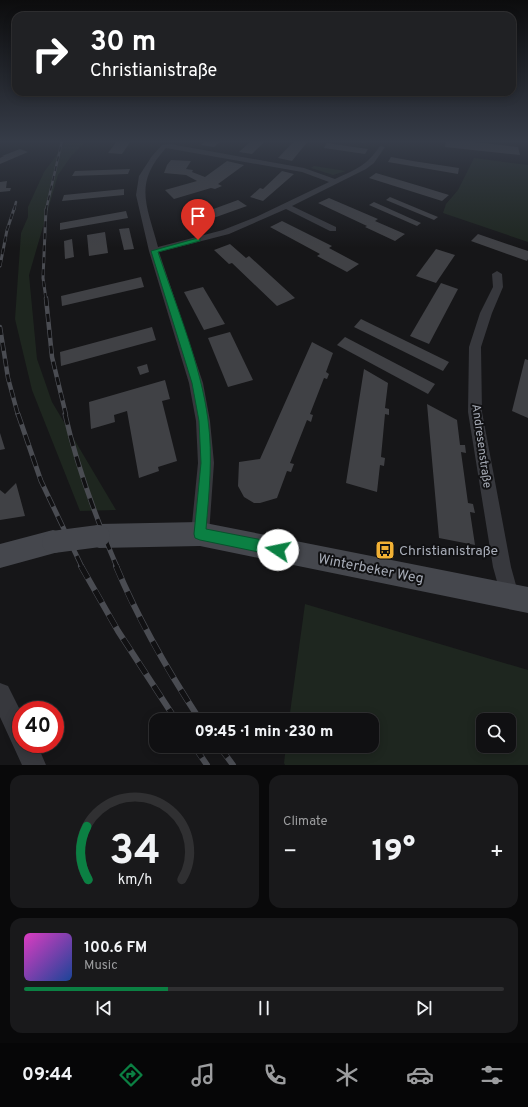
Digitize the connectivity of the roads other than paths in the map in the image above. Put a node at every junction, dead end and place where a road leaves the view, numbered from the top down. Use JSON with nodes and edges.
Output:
{"nodes":[{"id":1,"x":143,"y":177,"type":"edge"},
{"id":2,"x":322,"y":177,"type":"edge"},
{"id":3,"x":347,"y":177,"type":"edge"},
{"id":4,"x":336,"y":182,"type":"junction"},
{"id":5,"x":286,"y":206,"type":"junction"},
{"id":6,"x":334,"y":229,"type":"dead end"},
{"id":7,"x":154,"y":251,"type":"junction"},
{"id":8,"x":497,"y":274,"type":"dead end"},
{"id":9,"x":200,"y":534,"type":"junction"},
{"id":10,"x":0,"y":556,"type":"edge"},
{"id":11,"x":519,"y":598,"type":"edge"},
{"id":12,"x":0,"y":694,"type":"edge"},
{"id":13,"x":12,"y":718,"type":"edge"},
{"id":14,"x":29,"y":753,"type":"edge"},
{"id":15,"x":34,"y":765,"type":"edge"}],
"edges":[{"from":1,"to":7,"type":"street"},
{"from":2,"to":4,"type":"street"},
{"from":3,"to":4,"type":"street"},
{"from":4,"to":5,"type":"street"},
{"from":5,"to":6,"type":"street"},
{"from":5,"to":7,"type":"street"},
{"from":7,"to":9,"type":"street"},
{"from":8,"to":11,"type":"street","name":"Andresenstraße"},
{"from":9,"to":10,"type":"street","name":"Winterbeker Weg","bridge":true},
{"from":9,"to":11,"type":"street","name":"Winterbeker Weg"},
{"from":12,"to":13,"type":"street"},
{"from":14,"to":15,"type":"street"}]}
